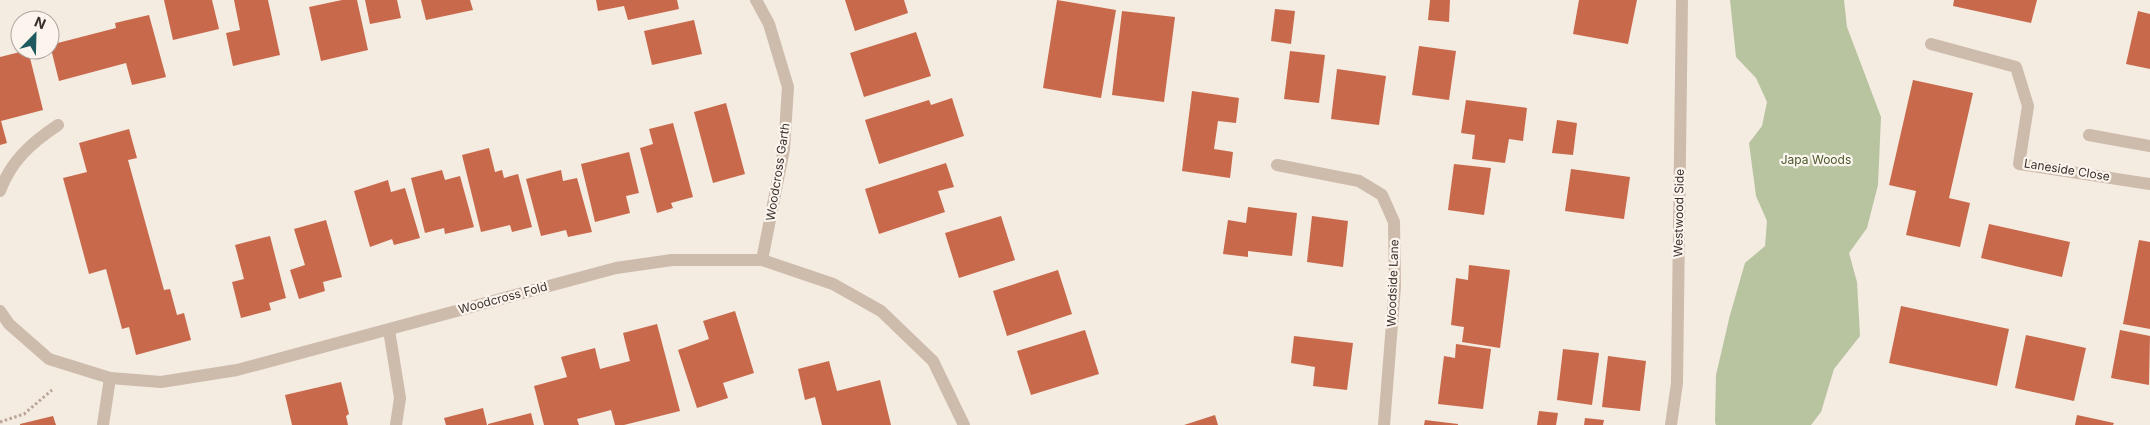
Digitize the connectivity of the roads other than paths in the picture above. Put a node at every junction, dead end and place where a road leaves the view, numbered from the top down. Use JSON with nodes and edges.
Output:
{"nodes":[{"id":1,"x":756,"y":0,"type":"edge"},
{"id":2,"x":1682,"y":0,"type":"edge"},
{"id":3,"x":1931,"y":44,"type":"dead end"},
{"id":4,"x":58,"y":125,"type":"dead end"},
{"id":5,"x":2089,"y":134,"type":"dead end"},
{"id":6,"x":2150,"y":146,"type":"edge"},
{"id":7,"x":1277,"y":165,"type":"dead end"},
{"id":8,"x":2150,"y":184,"type":"edge"},
{"id":9,"x":0,"y":191,"type":"edge"},
{"id":10,"x":762,"y":260,"type":"junction"},
{"id":11,"x":0,"y":310,"type":"edge"},
{"id":12,"x":389,"y":330,"type":"junction"},
{"id":13,"x":110,"y":378,"type":"junction"},
{"id":14,"x":103,"y":425,"type":"edge"},
{"id":15,"x":396,"y":425,"type":"edge"},
{"id":16,"x":964,"y":425,"type":"edge"},
{"id":17,"x":1384,"y":425,"type":"edge"},
{"id":18,"x":1671,"y":425,"type":"edge"}],
"edges":[{"from":1,"to":10,"type":"street","name":"Woodcross Garth"},
{"from":2,"to":18,"type":"street","name":"Westwood Side"},
{"from":3,"to":8,"type":"street","name":"Laneside Close"},
{"from":4,"to":9,"type":"street"},
{"from":5,"to":6,"type":"street"},
{"from":7,"to":17,"type":"street","name":"Woodside Lane"},
{"from":10,"to":12,"type":"street","name":"Woodcross Fold"},
{"from":10,"to":16,"type":"street","name":"Woodcross Fold"},
{"from":11,"to":13,"type":"street","name":"Woodcross Fold"},
{"from":12,"to":13,"type":"street","name":"Woodcross Fold"},
{"from":12,"to":15,"type":"street"},
{"from":13,"to":14,"type":"street"}]}
